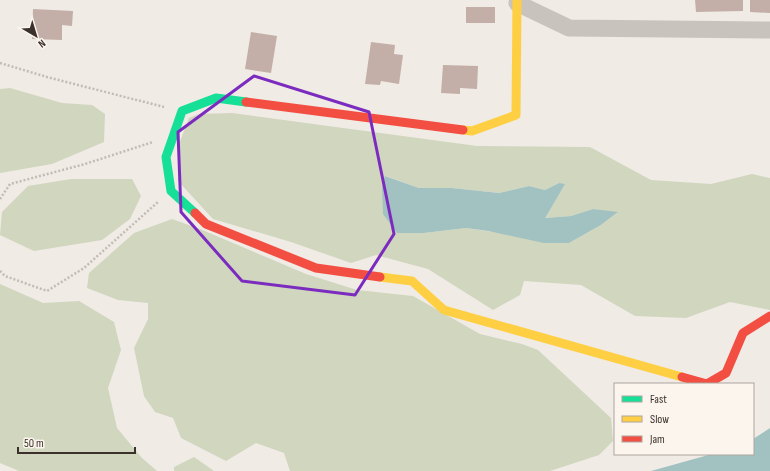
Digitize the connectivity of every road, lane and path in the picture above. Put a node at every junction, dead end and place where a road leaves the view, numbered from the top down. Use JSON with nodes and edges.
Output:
{"nodes":[{"id":1,"x":517,"y":2,"type":"edge"},
{"id":2,"x":770,"y":30,"type":"edge"},
{"id":3,"x":0,"y":63,"type":"edge"},
{"id":4,"x":182,"y":111,"type":"junction"},
{"id":5,"x":174,"y":135,"type":"junction"},
{"id":6,"x":171,"y":191,"type":"junction"},
{"id":7,"x":0,"y":199,"type":"edge"},
{"id":8,"x":0,"y":271,"type":"edge"},
{"id":9,"x":770,"y":316,"type":"edge"},
{"id":10,"x":703,"y":383,"type":"edge"},
{"id":11,"x":709,"y":383,"type":"edge"}],
"edges":[{"from":1,"to":2,"type":"street"},
{"from":1,"to":4,"type":"street"},
{"from":3,"to":4,"type":"path"},
{"from":4,"to":5,"type":"street"},
{"from":5,"to":6,"type":"street"},
{"from":5,"to":7,"type":"path"},
{"from":6,"to":8,"type":"path"},
{"from":6,"to":10,"type":"street"},
{"from":9,"to":11,"type":"street"}]}
